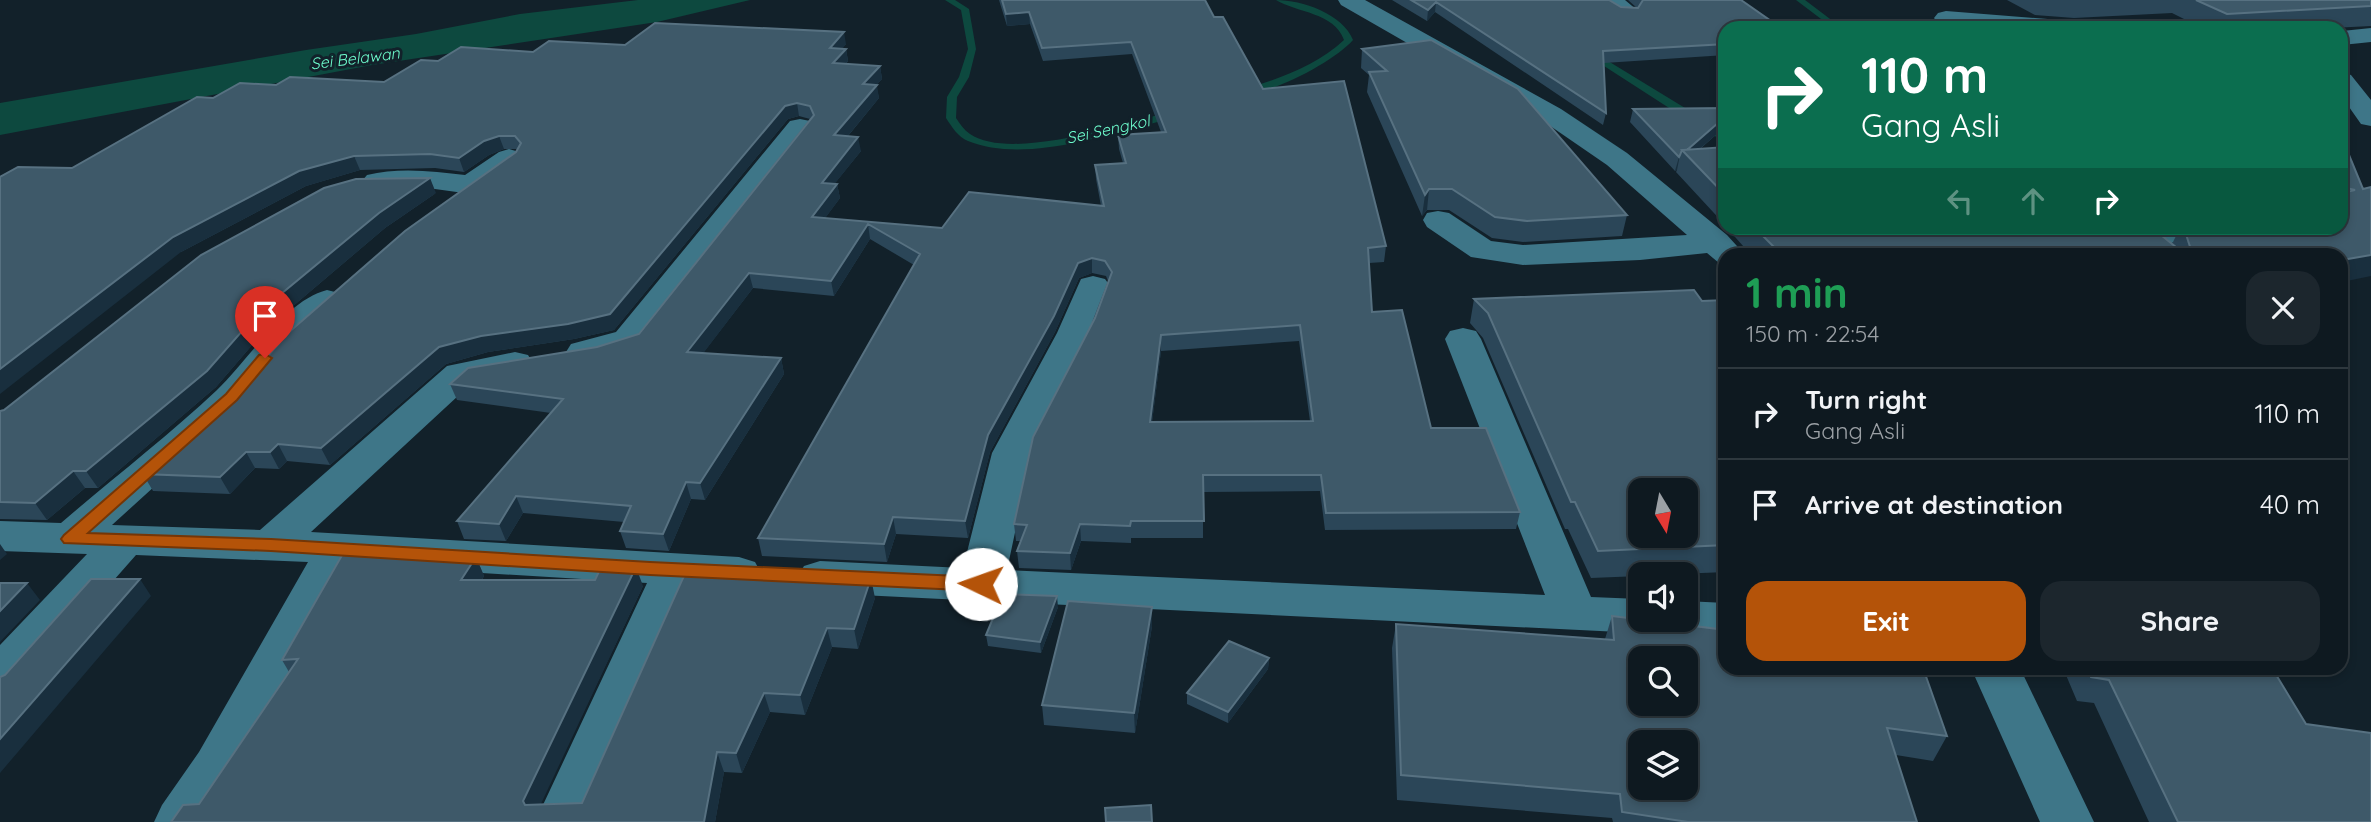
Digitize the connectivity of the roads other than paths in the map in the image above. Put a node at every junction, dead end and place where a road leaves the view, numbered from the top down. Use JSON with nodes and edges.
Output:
{"nodes":[{"id":1,"x":1349,"y":0,"type":"edge"},
{"id":2,"x":1946,"y":18,"type":"dead end"},
{"id":3,"x":1984,"y":21,"type":"edge"},
{"id":4,"x":2371,"y":35,"type":"edge"},
{"id":5,"x":2348,"y":37,"type":"edge"},
{"id":6,"x":2348,"y":88,"type":"edge"},
{"id":7,"x":2371,"y":118,"type":"edge"},
{"id":8,"x":800,"y":127,"type":"edge"},
{"id":9,"x":509,"y":158,"type":"edge"},
{"id":10,"x":349,"y":184,"type":"edge"},
{"id":11,"x":471,"y":185,"type":"junction"},
{"id":12,"x":432,"y":213,"type":"edge"},
{"id":13,"x":1438,"y":220,"type":"edge"},
{"id":14,"x":1716,"y":235,"type":"edge"},
{"id":15,"x":2163,"y":235,"type":"edge"},
{"id":16,"x":2123,"y":248,"type":"edge"},
{"id":17,"x":351,"y":279,"type":"edge"},
{"id":18,"x":1093,"y":286,"type":"dead end"},
{"id":19,"x":1463,"y":339,"type":"dead end"},
{"id":20,"x":0,"y":536,"type":"edge"},
{"id":21,"x":70,"y":539,"type":"junction"},
{"id":22,"x":127,"y":539,"type":"junction"},
{"id":23,"x":271,"y":545,"type":"junction"},
{"id":24,"x":337,"y":551,"type":"junction"},
{"id":25,"x":676,"y":570,"type":"junction"},
{"id":26,"x":981,"y":584,"type":"junction"},
{"id":27,"x":1575,"y":613,"type":"junction"},
{"id":28,"x":1628,"y":615,"type":"edge"},
{"id":29,"x":1698,"y":619,"type":"edge"},
{"id":30,"x":1718,"y":620,"type":"edge"},
{"id":31,"x":1999,"y":675,"type":"edge"},
{"id":32,"x":0,"y":677,"type":"edge"},
{"id":33,"x":181,"y":822,"type":"edge"},
{"id":34,"x":562,"y":822,"type":"edge"},
{"id":35,"x":2067,"y":822,"type":"edge"}],
"edges":[{"from":1,"to":14,"type":"street"},
{"from":2,"to":3,"type":"street"},
{"from":4,"to":5,"type":"street"},
{"from":6,"to":7,"type":"street"},
{"from":8,"to":23,"type":"street"},
{"from":9,"to":11,"type":"street"},
{"from":10,"to":11,"type":"street"},
{"from":11,"to":12,"type":"street"},
{"from":13,"to":14,"type":"street"},
{"from":15,"to":16,"type":"street"},
{"from":17,"to":21,"type":"street"},
{"from":18,"to":26,"type":"street"},
{"from":19,"to":27,"type":"street"},
{"from":20,"to":21,"type":"street"},
{"from":21,"to":22,"type":"street"},
{"from":22,"to":23,"type":"street"},
{"from":22,"to":32,"type":"street"},
{"from":23,"to":24,"type":"street"},
{"from":24,"to":25,"type":"street"},
{"from":24,"to":33,"type":"street"},
{"from":25,"to":26,"type":"street"},
{"from":25,"to":34,"type":"street"},
{"from":26,"to":27,"type":"street"},
{"from":27,"to":28,"type":"street"},
{"from":29,"to":30,"type":"street"},
{"from":31,"to":35,"type":"street"}]}
